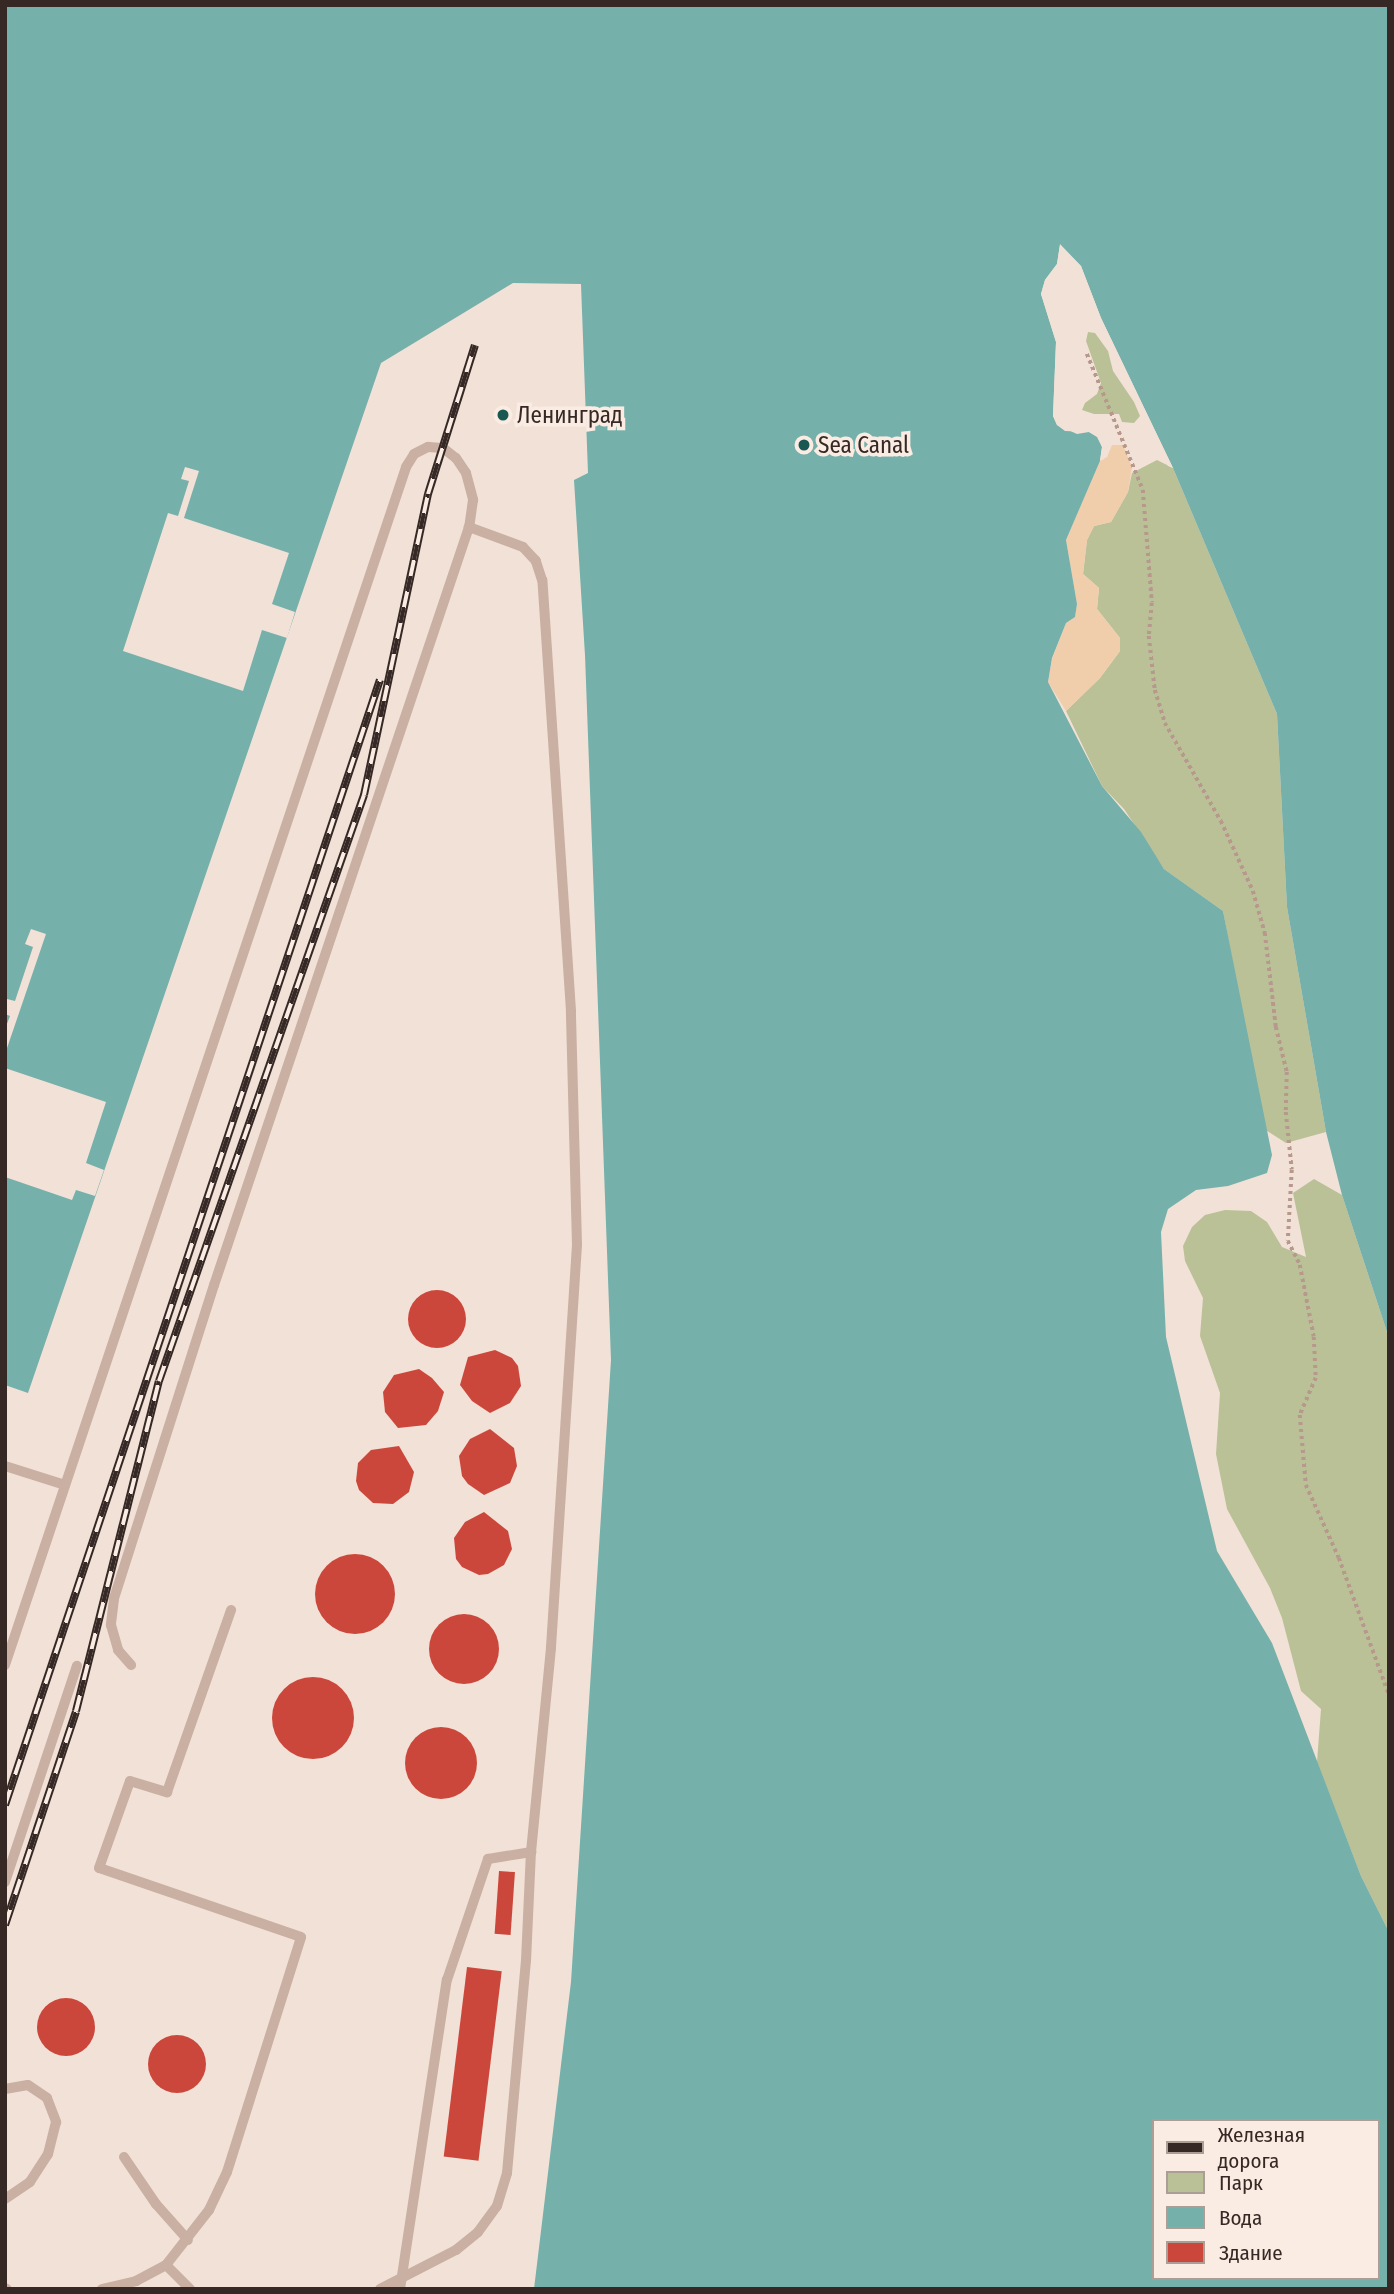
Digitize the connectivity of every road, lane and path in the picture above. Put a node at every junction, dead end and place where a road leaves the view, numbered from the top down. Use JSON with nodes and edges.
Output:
{"nodes":[{"id":1,"x":1087,"y":354,"type":"dead end"},
{"id":2,"x":469,"y":527,"type":"junction"},
{"id":3,"x":5,"y":1466,"type":"edge"},
{"id":4,"x":65,"y":1485,"type":"junction"},
{"id":5,"x":231,"y":1611,"type":"dead end"},
{"id":6,"x":5,"y":1665,"type":"edge"},
{"id":7,"x":131,"y":1665,"type":"dead end"},
{"id":8,"x":77,"y":1666,"type":"dead end"},
{"id":9,"x":1389,"y":1695,"type":"edge"},
{"id":10,"x":531,"y":1852,"type":"junction"},
{"id":11,"x":5,"y":1882,"type":"edge"},
{"id":12,"x":5,"y":2089,"type":"edge"},
{"id":13,"x":124,"y":2157,"type":"dead end"},
{"id":14,"x":5,"y":2199,"type":"edge"},
{"id":15,"x":188,"y":2240,"type":"junction"},
{"id":16,"x":166,"y":2264,"type":"junction"},
{"id":17,"x":402,"y":2277,"type":"junction"},
{"id":18,"x":102,"y":2289,"type":"edge"},
{"id":19,"x":190,"y":2289,"type":"edge"},
{"id":20,"x":380,"y":2289,"type":"edge"},
{"id":21,"x":400,"y":2289,"type":"edge"}],
"edges":[{"from":1,"to":9,"type":"path"},
{"from":2,"to":4,"type":"lane"},
{"from":2,"to":7,"type":"lane"},
{"from":2,"to":10,"type":"lane"},
{"from":3,"to":4,"type":"lane"},
{"from":4,"to":6,"type":"lane"},
{"from":5,"to":15,"type":"lane"},
{"from":8,"to":11,"type":"lane"},
{"from":10,"to":17,"type":"lane"},
{"from":10,"to":17,"type":"lane"},
{"from":12,"to":14,"type":"lane"},
{"from":13,"to":15,"type":"lane"},
{"from":15,"to":16,"type":"lane"},
{"from":16,"to":18,"type":"lane"},
{"from":16,"to":19,"type":"lane"},
{"from":17,"to":20,"type":"lane"},
{"from":17,"to":21,"type":"lane"}]}
